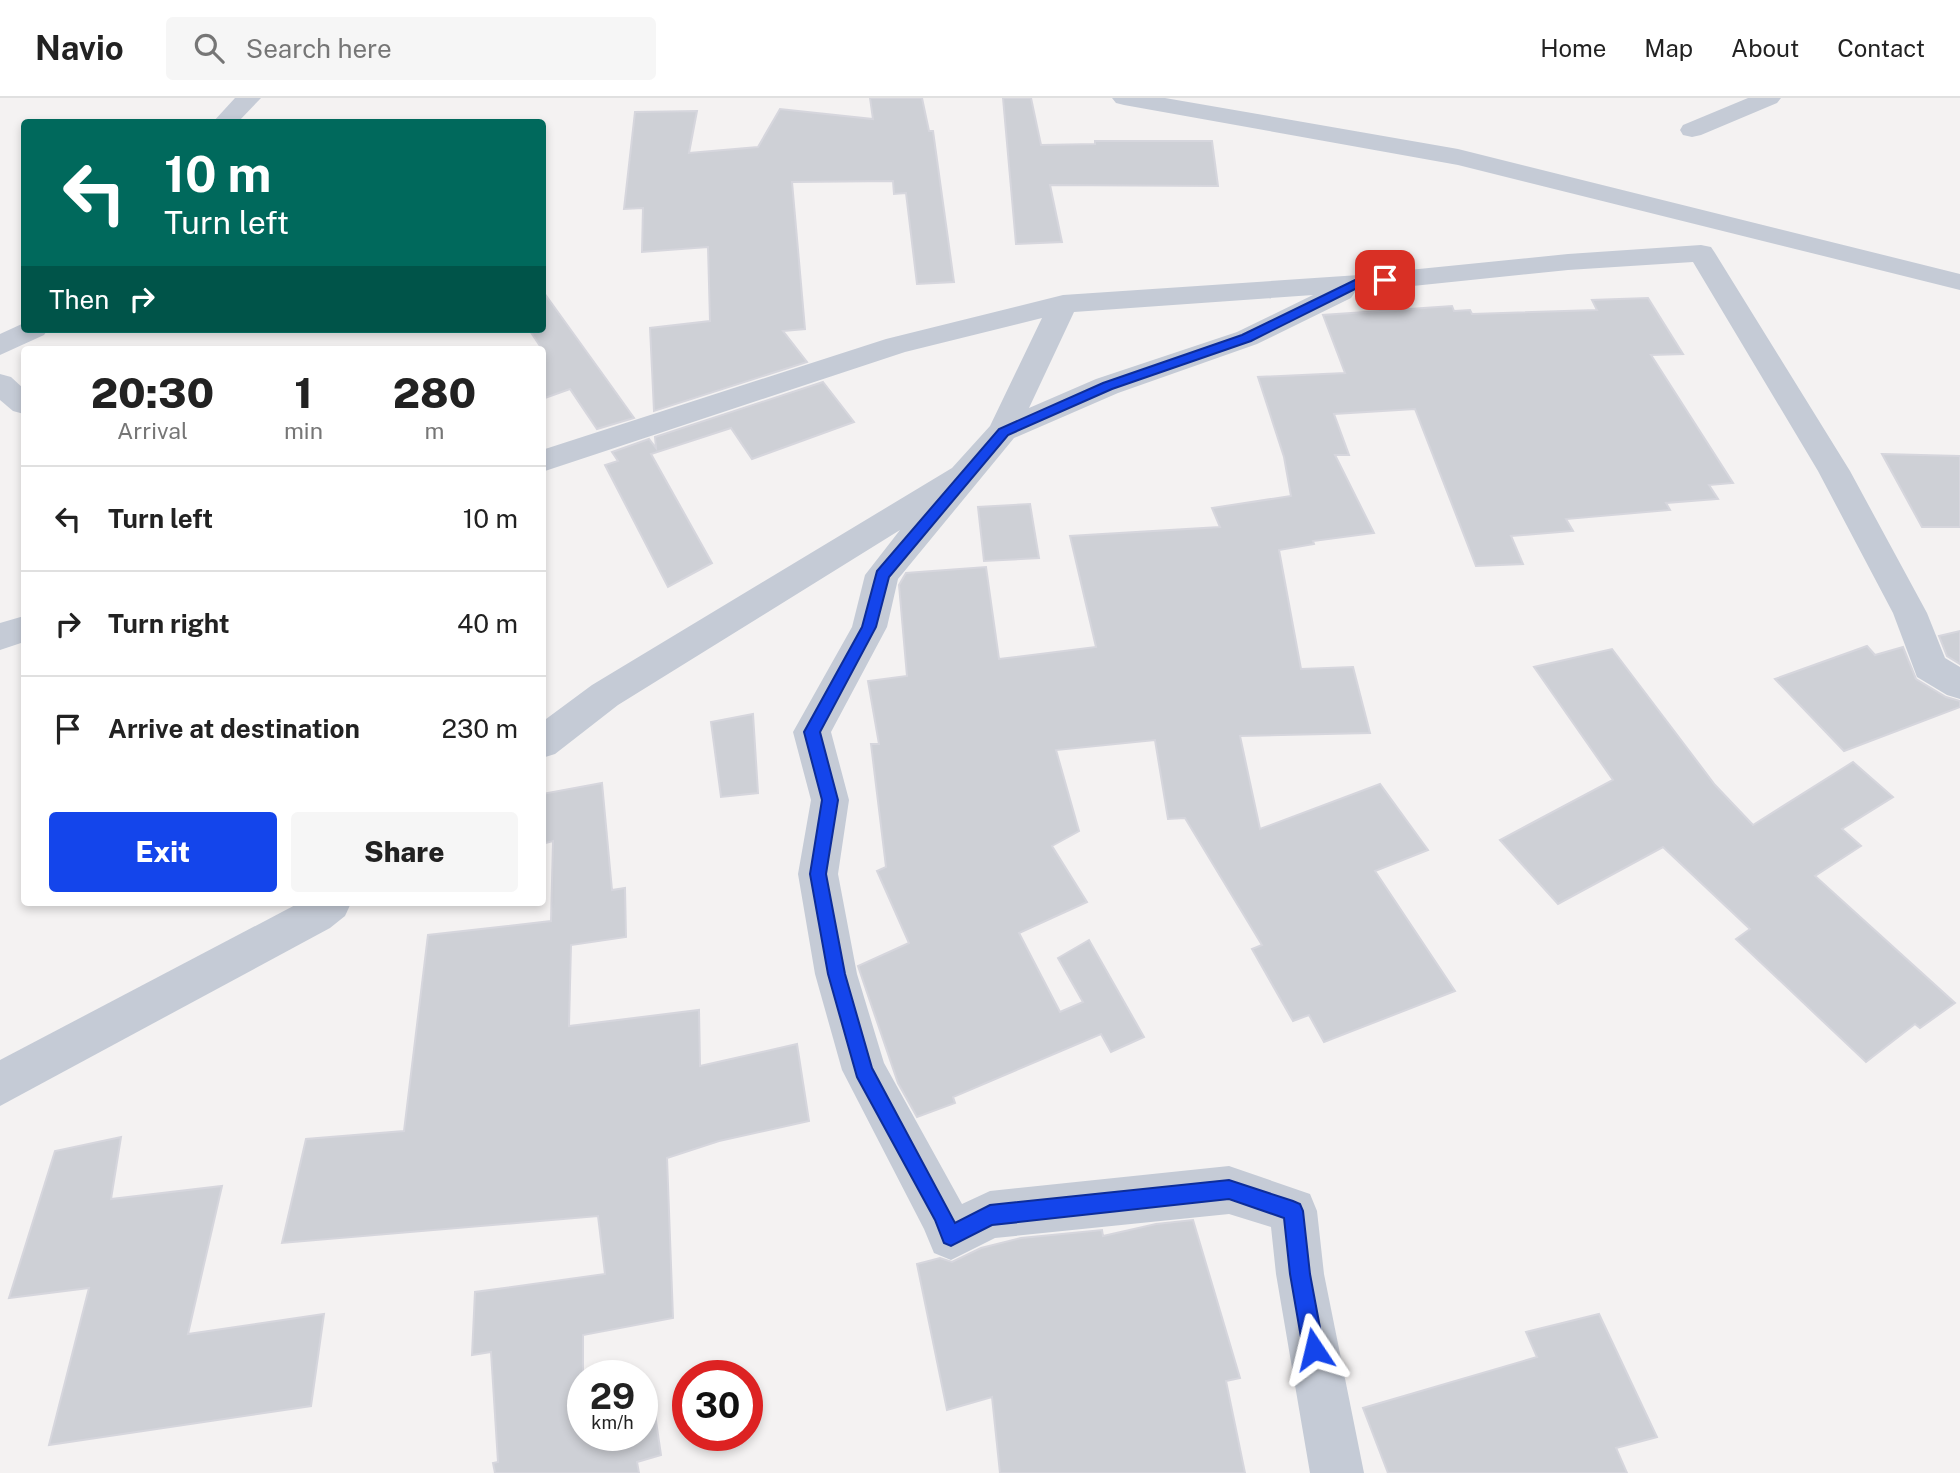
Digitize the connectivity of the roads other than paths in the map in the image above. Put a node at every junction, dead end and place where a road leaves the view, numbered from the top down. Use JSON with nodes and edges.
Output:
{"nodes":[{"id":1,"x":249,"y":98,"type":"edge"},
{"id":2,"x":1124,"y":98,"type":"edge"},
{"id":3,"x":1769,"y":98,"type":"edge"},
{"id":4,"x":228,"y":119,"type":"edge"},
{"id":5,"x":1692,"y":130,"type":"dead end"},
{"id":6,"x":1960,"y":282,"type":"edge"},
{"id":7,"x":1359,"y":283,"type":"junction"},
{"id":8,"x":1063,"y":304,"type":"junction"},
{"id":9,"x":26,"y":333,"type":"edge"},
{"id":10,"x":0,"y":346,"type":"edge"},
{"id":11,"x":0,"y":384,"type":"edge"},
{"id":12,"x":21,"y":402,"type":"edge"},
{"id":13,"x":1003,"y":432,"type":"junction"},
{"id":14,"x":546,"y":460,"type":"edge"},
{"id":15,"x":963,"y":476,"type":"junction"},
{"id":16,"x":848,"y":547,"type":"junction"},
{"id":17,"x":882,"y":575,"type":"junction"},
{"id":18,"x":21,"y":630,"type":"edge"},
{"id":19,"x":0,"y":637,"type":"edge"},
{"id":20,"x":1960,"y":685,"type":"edge"},
{"id":21,"x":546,"y":740,"type":"edge"},
{"id":22,"x":327,"y":906,"type":"edge"},
{"id":23,"x":0,"y":1084,"type":"edge"},
{"id":24,"x":1336,"y":1473,"type":"edge"}],
"edges":[{"from":1,"to":4,"type":"street"},
{"from":2,"to":6,"type":"street"},
{"from":3,"to":5,"type":"street"},
{"from":7,"to":8,"type":"street"},
{"from":7,"to":13,"type":"street"},
{"from":7,"to":20,"type":"street"},
{"from":8,"to":13,"type":"street"},
{"from":8,"to":14,"type":"street"},
{"from":9,"to":10,"type":"street"},
{"from":11,"to":12,"type":"street"},
{"from":13,"to":15,"type":"street"},
{"from":15,"to":16,"type":"street"},
{"from":15,"to":17,"type":"street"},
{"from":16,"to":17,"type":"street"},
{"from":16,"to":21,"type":"street"},
{"from":17,"to":24,"type":"street"},
{"from":18,"to":19,"type":"street"},
{"from":22,"to":23,"type":"street"}]}
